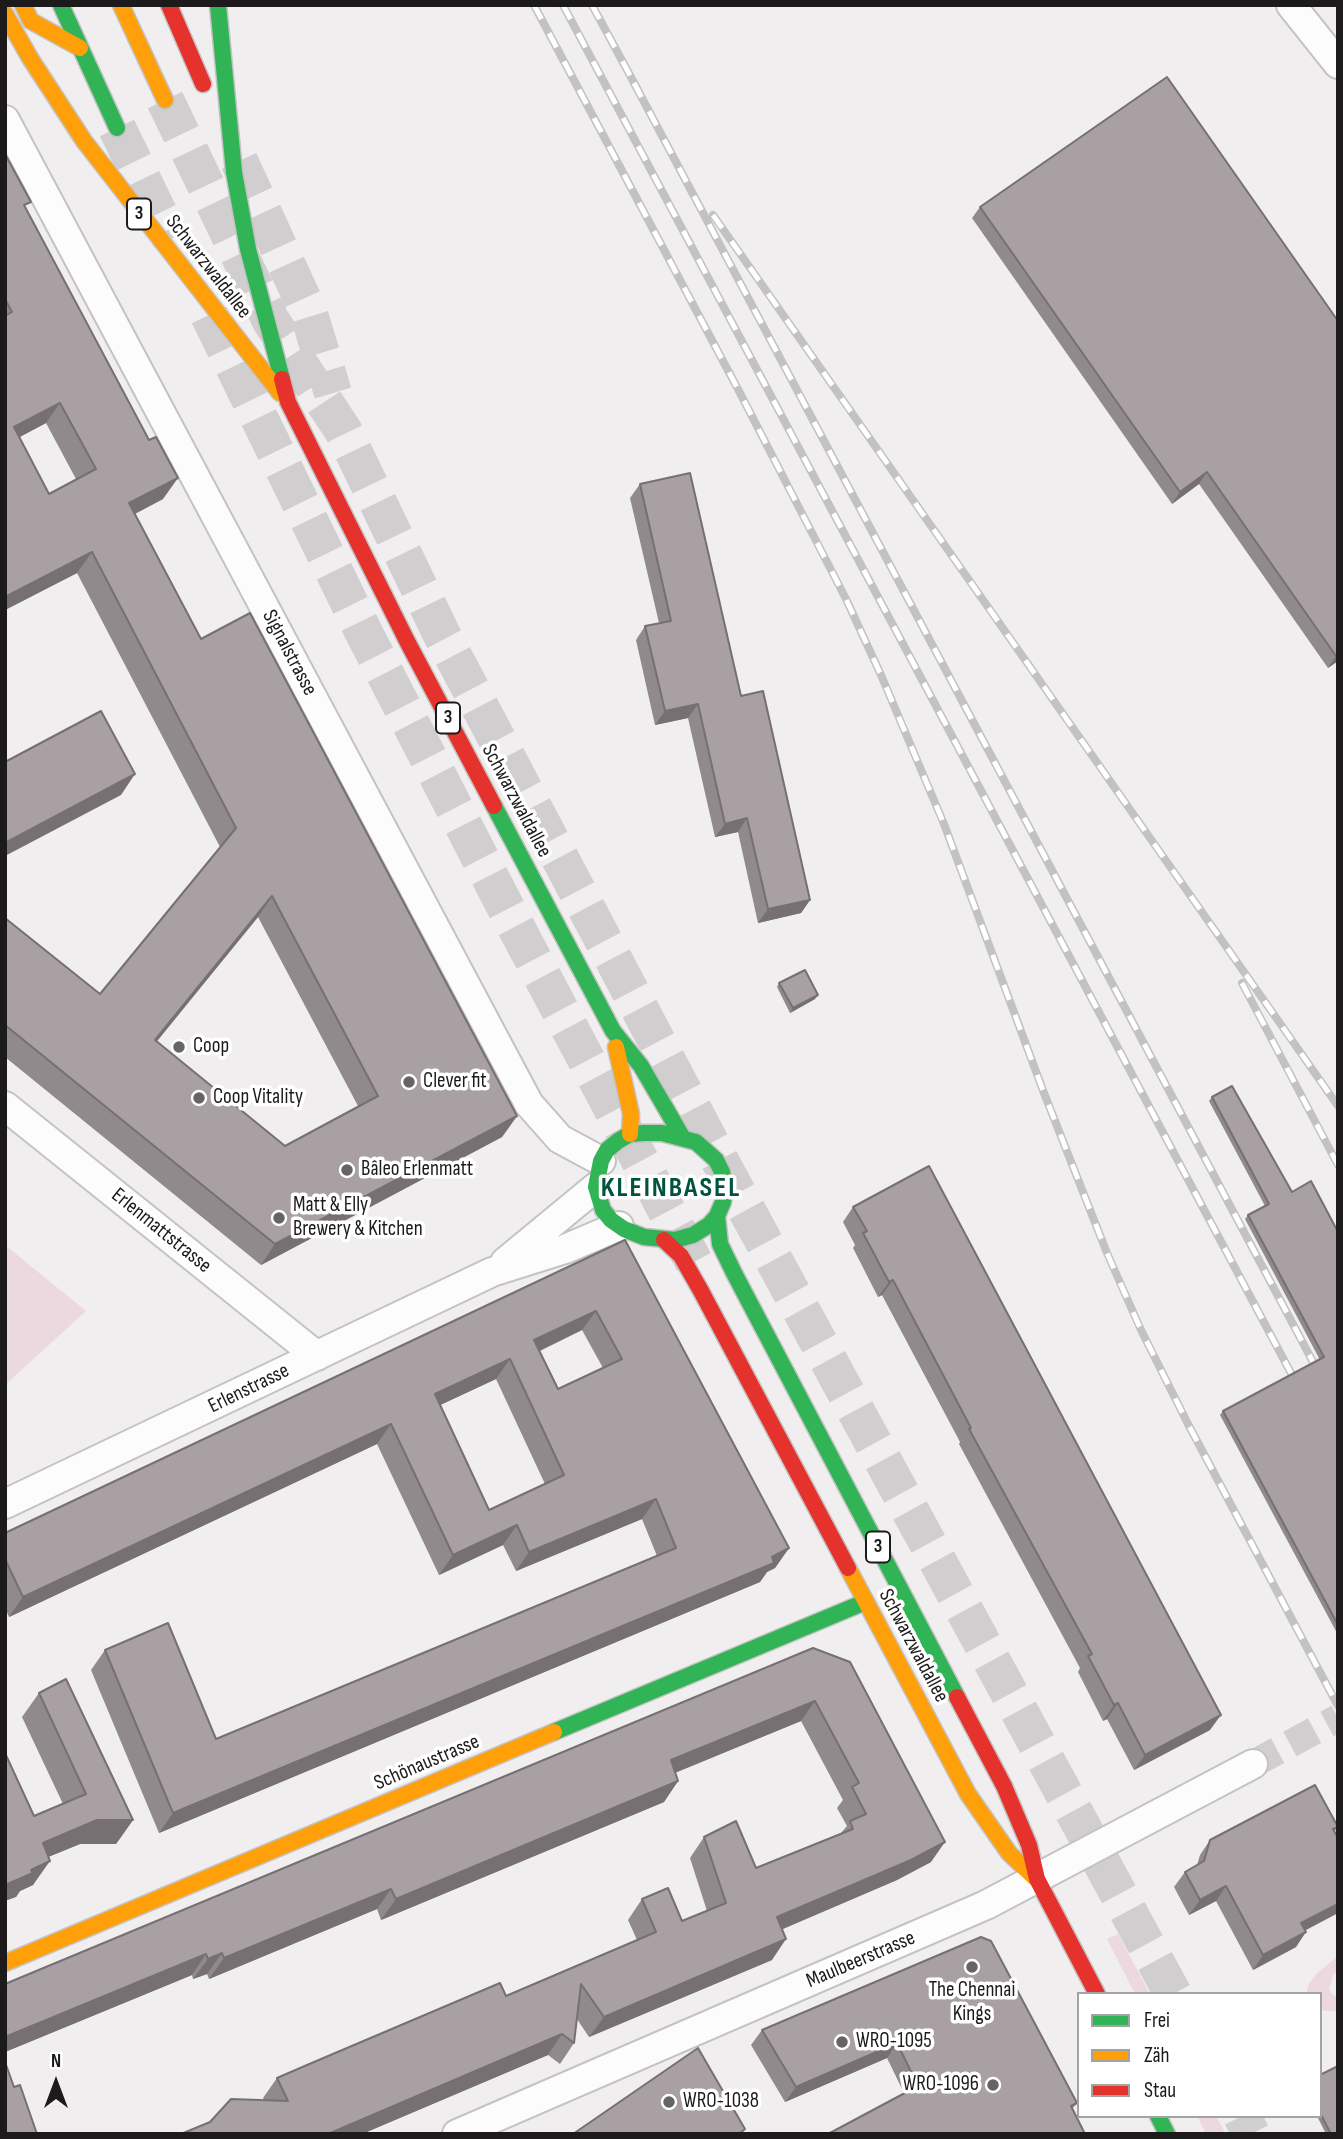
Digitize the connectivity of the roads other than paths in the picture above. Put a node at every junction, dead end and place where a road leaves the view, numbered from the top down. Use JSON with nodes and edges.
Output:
{"nodes":[{"id":1,"x":23,"y":5,"type":"edge"},
{"id":2,"x":61,"y":5,"type":"edge"},
{"id":3,"x":121,"y":5,"type":"edge"},
{"id":4,"x":169,"y":5,"type":"edge"},
{"id":5,"x":218,"y":5,"type":"edge"},
{"id":6,"x":1291,"y":5,"type":"edge"},
{"id":7,"x":5,"y":14,"type":"edge"},
{"id":8,"x":193,"y":18,"type":"dead end"},
{"id":9,"x":80,"y":48,"type":"junction"},
{"id":10,"x":1338,"y":64,"type":"edge"},
{"id":11,"x":165,"y":100,"type":"tunnel mouth"},
{"id":12,"x":5,"y":120,"type":"edge"},
{"id":13,"x":117,"y":128,"type":"tunnel mouth"},
{"id":14,"x":288,"y":402,"type":"junction"},
{"id":15,"x":613,"y":1031,"type":"junction"},
{"id":16,"x":5,"y":1106,"type":"edge"},
{"id":17,"x":630,"y":1135,"type":"junction"},
{"id":18,"x":683,"y":1138,"type":"junction"},
{"id":19,"x":598,"y":1174,"type":"junction"},
{"id":20,"x":717,"y":1216,"type":"junction"},
{"id":21,"x":619,"y":1226,"type":"junction"},
{"id":22,"x":664,"y":1240,"type":"junction"},
{"id":23,"x":492,"y":1272,"type":"junction"},
{"id":24,"x":317,"y":1356,"type":"junction"},
{"id":25,"x":5,"y":1504,"type":"edge"},
{"id":26,"x":865,"y":1602,"type":"junction"},
{"id":27,"x":1253,"y":1763,"type":"tunnel mouth"},
{"id":28,"x":1037,"y":1879,"type":"junction"},
{"id":29,"x":5,"y":1963,"type":"edge"},
{"id":30,"x":1096,"y":1992,"type":"edge"},
{"id":31,"x":1159,"y":2118,"type":"edge"},
{"id":32,"x":457,"y":2134,"type":"edge"},
{"id":33,"x":1167,"y":2134,"type":"edge"}],
"edges":[{"from":1,"to":9,"type":"main road"},
{"from":2,"to":9,"type":"main road"},
{"from":3,"to":11,"type":"main road"},
{"from":4,"to":8,"type":"main road"},
{"from":5,"to":14,"type":"main road","name":"Schwarzwaldallee","number":"3"},
{"from":6,"to":10,"type":"street"},
{"from":7,"to":14,"type":"main road","name":"Schwarzwaldallee","number":"3"},
{"from":9,"to":13,"type":"main road"},
{"from":12,"to":19,"type":"street","name":"Signalstrasse"},
{"from":14,"to":15,"type":"main road","name":"Schwarzwaldallee","number":"3"},
{"from":15,"to":17,"type":"main road","name":"Schwarzwaldallee","number":"3"},
{"from":15,"to":18,"type":"main road","name":"Schwarzwaldallee","number":"3"},
{"from":16,"to":24,"type":"street","name":"Erlenmattstrasse"},
{"from":17,"to":18,"type":"main road","number":"3"},
{"from":17,"to":19,"type":"main road"},
{"from":18,"to":20,"type":"main road","number":"3"},
{"from":19,"to":21,"type":"main road"},
{"from":19,"to":23,"type":"street","name":"Erlenstrasse"},
{"from":20,"to":22,"type":"main road"},
{"from":20,"to":28,"type":"main road","name":"Schwarzwaldallee","number":"3"},
{"from":21,"to":22,"type":"main road"},
{"from":21,"to":23,"type":"street","name":"Erlenstrasse"},
{"from":22,"to":26,"type":"main road","name":"Schwarzwaldallee","number":"3"},
{"from":23,"to":24,"type":"street","name":"Erlenstrasse"},
{"from":24,"to":25,"type":"street","name":"Erlenstrasse"},
{"from":26,"to":28,"type":"main road","name":"Schwarzwaldallee","number":"3"},
{"from":26,"to":29,"type":"main road","name":"Schönaustrasse"},
{"from":27,"to":28,"type":"street","name":"Maulbeerstrasse"},
{"from":28,"to":30,"type":"main road","name":"Schwarzwaldallee","number":"3"},
{"from":28,"to":32,"type":"street","name":"Maulbeerstrasse"},
{"from":31,"to":33,"type":"main road"}]}
